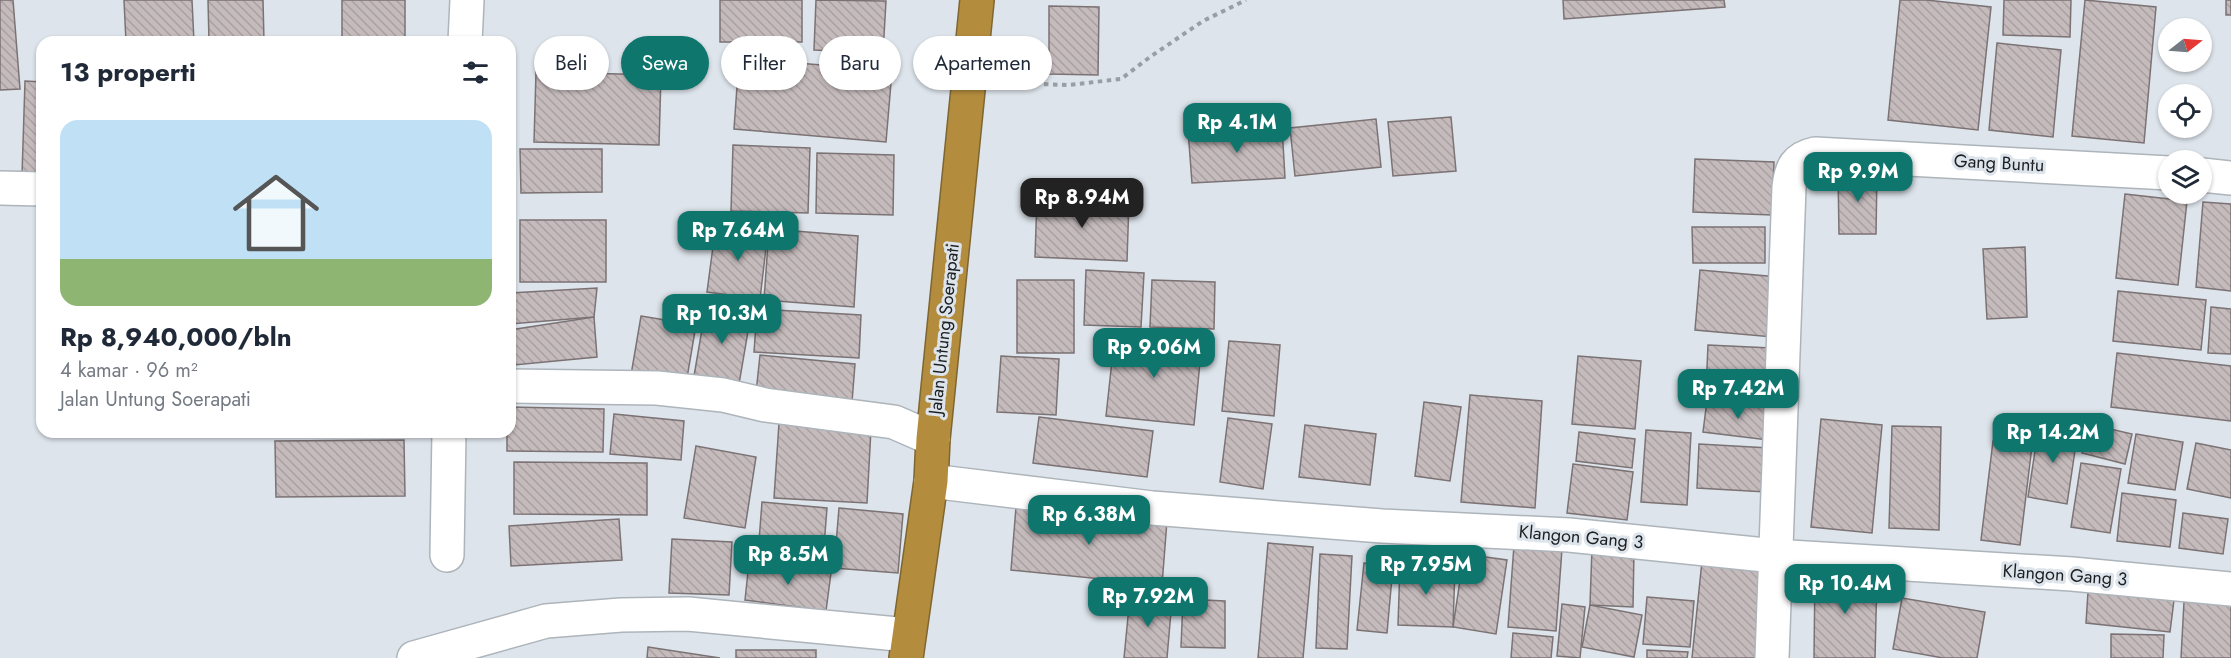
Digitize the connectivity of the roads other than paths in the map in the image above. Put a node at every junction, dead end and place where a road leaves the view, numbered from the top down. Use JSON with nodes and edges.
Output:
{"nodes":[{"id":1,"x":467,"y":0,"type":"edge"},
{"id":2,"x":977,"y":0,"type":"edge"},
{"id":3,"x":465,"y":36,"type":"edge"},
{"id":4,"x":2158,"y":172,"type":"edge"},
{"id":5,"x":2212,"y":176,"type":"edge"},
{"id":6,"x":2231,"y":178,"type":"edge"},
{"id":7,"x":0,"y":188,"type":"edge"},
{"id":8,"x":36,"y":189,"type":"edge"},
{"id":9,"x":516,"y":386,"type":"edge"},
{"id":10,"x":449,"y":438,"type":"edge"},
{"id":11,"x":933,"y":439,"type":"junction"},
{"id":12,"x":931,"y":481,"type":"junction"},
{"id":13,"x":447,"y":555,"type":"dead end"},
{"id":14,"x":1775,"y":556,"type":"junction"},
{"id":15,"x":2231,"y":590,"type":"edge"},
{"id":16,"x":907,"y":646,"type":"edge"},
{"id":17,"x":414,"y":658,"type":"edge"},
{"id":18,"x":1772,"y":658,"type":"edge"}],
"edges":[{"from":1,"to":3,"type":"street"},
{"from":2,"to":11,"type":"highway","name":"Jalan Untung Soerapati"},
{"from":4,"to":14,"type":"street","name":"Gang Buntu"},
{"from":5,"to":6,"type":"street"},
{"from":7,"to":8,"type":"street"},
{"from":9,"to":11,"type":"street"},
{"from":10,"to":13,"type":"street"},
{"from":11,"to":12,"type":"highway","name":"Jalan Untung Soerapati"},
{"from":12,"to":14,"type":"street","name":"Klangon Gang 3"},
{"from":12,"to":16,"type":"highway","name":"Jalan Untung Soerapati"},
{"from":14,"to":15,"type":"street","name":"Klangon Gang 3"},
{"from":14,"to":18,"type":"street"},
{"from":16,"to":17,"type":"street"}]}
